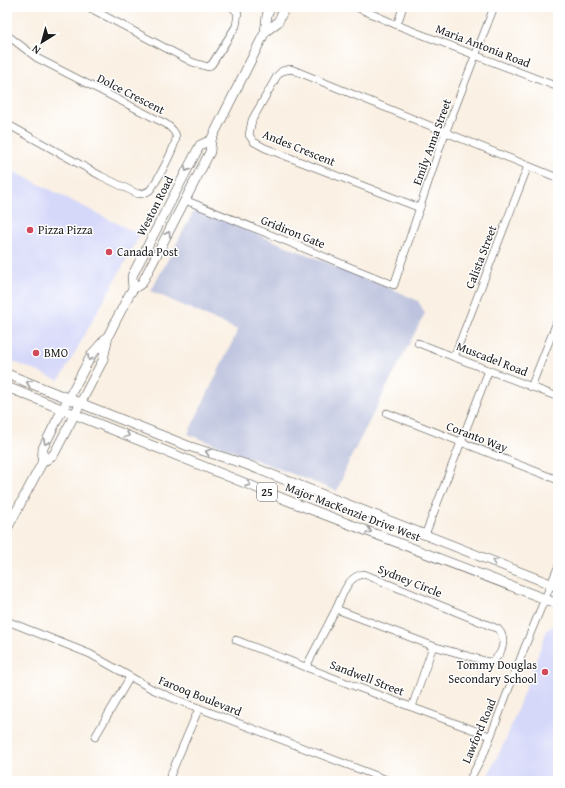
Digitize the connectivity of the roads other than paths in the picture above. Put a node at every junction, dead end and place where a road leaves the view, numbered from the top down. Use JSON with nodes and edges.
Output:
{"nodes":[{"id":1,"x":88,"y":7,"type":"edge"},
{"id":2,"x":232,"y":7,"type":"edge"},
{"id":3,"x":271,"y":7,"type":"edge"},
{"id":4,"x":285,"y":7,"type":"edge"},
{"id":5,"x":356,"y":7,"type":"edge"},
{"id":6,"x":403,"y":7,"type":"edge"},
{"id":7,"x":494,"y":7,"type":"edge"},
{"id":8,"x":397,"y":25,"type":"junction"},
{"id":9,"x":265,"y":32,"type":"junction"},
{"id":10,"x":7,"y":35,"type":"edge"},
{"id":11,"x":476,"y":55,"type":"junction"},
{"id":12,"x":558,"y":85,"type":"edge"},
{"id":13,"x":7,"y":124,"type":"edge"},
{"id":14,"x":446,"y":131,"type":"junction"},
{"id":15,"x":211,"y":140,"type":"junction"},
{"id":16,"x":528,"y":166,"type":"junction"},
{"id":17,"x":558,"y":178,"type":"edge"},
{"id":18,"x":185,"y":200,"type":"junction"},
{"id":19,"x":420,"y":208,"type":"junction"},
{"id":20,"x":394,"y":285,"type":"joint"},
{"id":21,"x":132,"y":289,"type":"junction"},
{"id":22,"x":558,"y":319,"type":"edge"},
{"id":23,"x":108,"y":336,"type":"junction"},
{"id":24,"x":418,"y":342,"type":"dead end"},
{"id":25,"x":454,"y":357,"type":"junction"},
{"id":26,"x":489,"y":370,"type":"junction"},
{"id":27,"x":7,"y":374,"type":"edge"},
{"id":28,"x":531,"y":386,"type":"junction"},
{"id":29,"x":7,"y":387,"type":"edge"},
{"id":30,"x":558,"y":397,"type":"edge"},
{"id":31,"x":69,"y":398,"type":"junction"},
{"id":32,"x":80,"y":403,"type":"junction"},
{"id":33,"x":63,"y":410,"type":"junction"},
{"id":34,"x":74,"y":414,"type":"junction"},
{"id":35,"x":387,"y":414,"type":"dead end"},
{"id":36,"x":461,"y":442,"type":"junction"},
{"id":37,"x":42,"y":463,"type":"junction"},
{"id":38,"x":558,"y":480,"type":"edge"},
{"id":39,"x":7,"y":529,"type":"edge"},
{"id":40,"x":424,"y":535,"type":"junction"},
{"id":41,"x":558,"y":567,"type":"edge"},
{"id":42,"x":554,"y":586,"type":"edge"},
{"id":43,"x":544,"y":599,"type":"junction"},
{"id":44,"x":558,"y":604,"type":"edge"},
{"id":45,"x":336,"y":609,"type":"junction"},
{"id":46,"x":7,"y":620,"type":"edge"},
{"id":47,"x":236,"y":640,"type":"dead end"},
{"id":48,"x":433,"y":646,"type":"junction"},
{"id":49,"x":306,"y":667,"type":"junction"},
{"id":50,"x":130,"y":677,"type":"junction"},
{"id":51,"x":412,"y":707,"type":"junction"},
{"id":52,"x":198,"y":708,"type":"junction"},
{"id":53,"x":490,"y":736,"type":"junction"},
{"id":54,"x":95,"y":737,"type":"dead end"},
{"id":55,"x":170,"y":780,"type":"edge"},
{"id":56,"x":390,"y":781,"type":"edge"},
{"id":57,"x":469,"y":781,"type":"edge"}],
"edges":[{"from":1,"to":2,"type":"street"},
{"from":3,"to":9,"type":"main road","name":"Weston Road"},
{"from":4,"to":9,"type":"main road","name":"Weston Road"},
{"from":5,"to":8,"type":"street","name":"Maria Antonia Road"},
{"from":6,"to":8,"type":"street"},
{"from":7,"to":11,"type":"street","name":"Emily Anna Street"},
{"from":8,"to":11,"type":"street","name":"Maria Antonia Road"},
{"from":9,"to":15,"type":"main road","name":"Weston Road"},
{"from":10,"to":13,"type":"street","name":"Dolce Crescent"},
{"from":11,"to":12,"type":"street","name":"Maria Antonia Road"},
{"from":11,"to":14,"type":"street","name":"Emily Anna Street"},
{"from":14,"to":16,"type":"street"},
{"from":14,"to":19,"type":"street","name":"Emily Anna Street"},
{"from":14,"to":19,"type":"street","name":"Andes Crescent"},
{"from":15,"to":18,"type":"main road","name":"Weston Road"},
{"from":15,"to":21,"type":"main road","name":"Weston Road","one_way":true},
{"from":16,"to":17,"type":"street"},
{"from":16,"to":25,"type":"street","name":"Calista Street"},
{"from":18,"to":20,"type":"street","name":"Gridiron Gate"},
{"from":21,"to":18,"type":"main road","name":"Weston Road","one_way":true},
{"from":19,"to":20,"type":"street","name":"Emily Anna Street"},
{"from":21,"to":23,"type":"main road","name":"Weston Road"},
{"from":22,"to":28,"type":"street"},
{"from":23,"to":31,"type":"main road","name":"Weston Road","one_way":true},
{"from":23,"to":32,"type":"main road","name":"Weston Road"},
{"from":24,"to":25,"type":"street","name":"Muscadel Road"},
{"from":25,"to":26,"type":"street","name":"Muscadel Road"},
{"from":26,"to":28,"type":"street","name":"Muscadel Road"},
{"from":26,"to":36,"type":"street"},
{"from":31,"to":27,"type":"main road","name":"Major MacKenzie Drive West","number":"25","one_way":true},
{"from":28,"to":30,"type":"street","name":"Muscadel Road"},
{"from":29,"to":33,"type":"main road","name":"Major MacKenzie Drive West","number":"25"},
{"from":31,"to":32,"type":"main road","name":"Major MacKenzie Drive West","number":"25"},
{"from":31,"to":33,"type":"main road","name":"Weston Road"},
{"from":32,"to":34,"type":"main road","name":"Weston Road"},
{"from":40,"to":32,"type":"main road","name":"Major MacKenzie Drive West","number":"25","one_way":true},
{"from":33,"to":34,"type":"main road","name":"Major MacKenzie Drive West","number":"25"},
{"from":33,"to":37,"type":"main road","name":"Weston Road","one_way":true},
{"from":34,"to":37,"type":"main road","name":"Weston Road"},
{"from":34,"to":43,"type":"main road","name":"Major MacKenzie Drive West","number":"25","one_way":true},
{"from":35,"to":36,"type":"street","name":"Coranto Way"},
{"from":36,"to":38,"type":"street","name":"Coranto Way"},
{"from":36,"to":40,"type":"street"},
{"from":37,"to":39,"type":"main road","name":"Weston Road"},
{"from":42,"to":40,"type":"main road","name":"Major MacKenzie Drive West","number":"25","one_way":true},
{"from":41,"to":42,"type":"street","name":"Lawford Road"},
{"from":42,"to":43,"type":"street","name":"Lawford Road"},
{"from":43,"to":44,"type":"main road","name":"Major MacKenzie Drive West","number":"25"},
{"from":43,"to":53,"type":"street","name":"Lawford Road"},
{"from":45,"to":48,"type":"street","name":"Sydney Circle"},
{"from":45,"to":48,"type":"street","name":"Sydney Circle"},
{"from":45,"to":49,"type":"street"},
{"from":46,"to":50,"type":"street","name":"Farooq Boulevard"},
{"from":47,"to":49,"type":"street","name":"Sandwell Street"},
{"from":48,"to":51,"type":"street"},
{"from":49,"to":51,"type":"street","name":"Sandwell Street"},
{"from":50,"to":52,"type":"street","name":"Farooq Boulevard"},
{"from":50,"to":54,"type":"street"},
{"from":51,"to":53,"type":"street","name":"Sandwell Street"},
{"from":52,"to":55,"type":"street"},
{"from":52,"to":56,"type":"street","name":"Farooq Boulevard"},
{"from":53,"to":57,"type":"street","name":"Lawford Road"}]}
